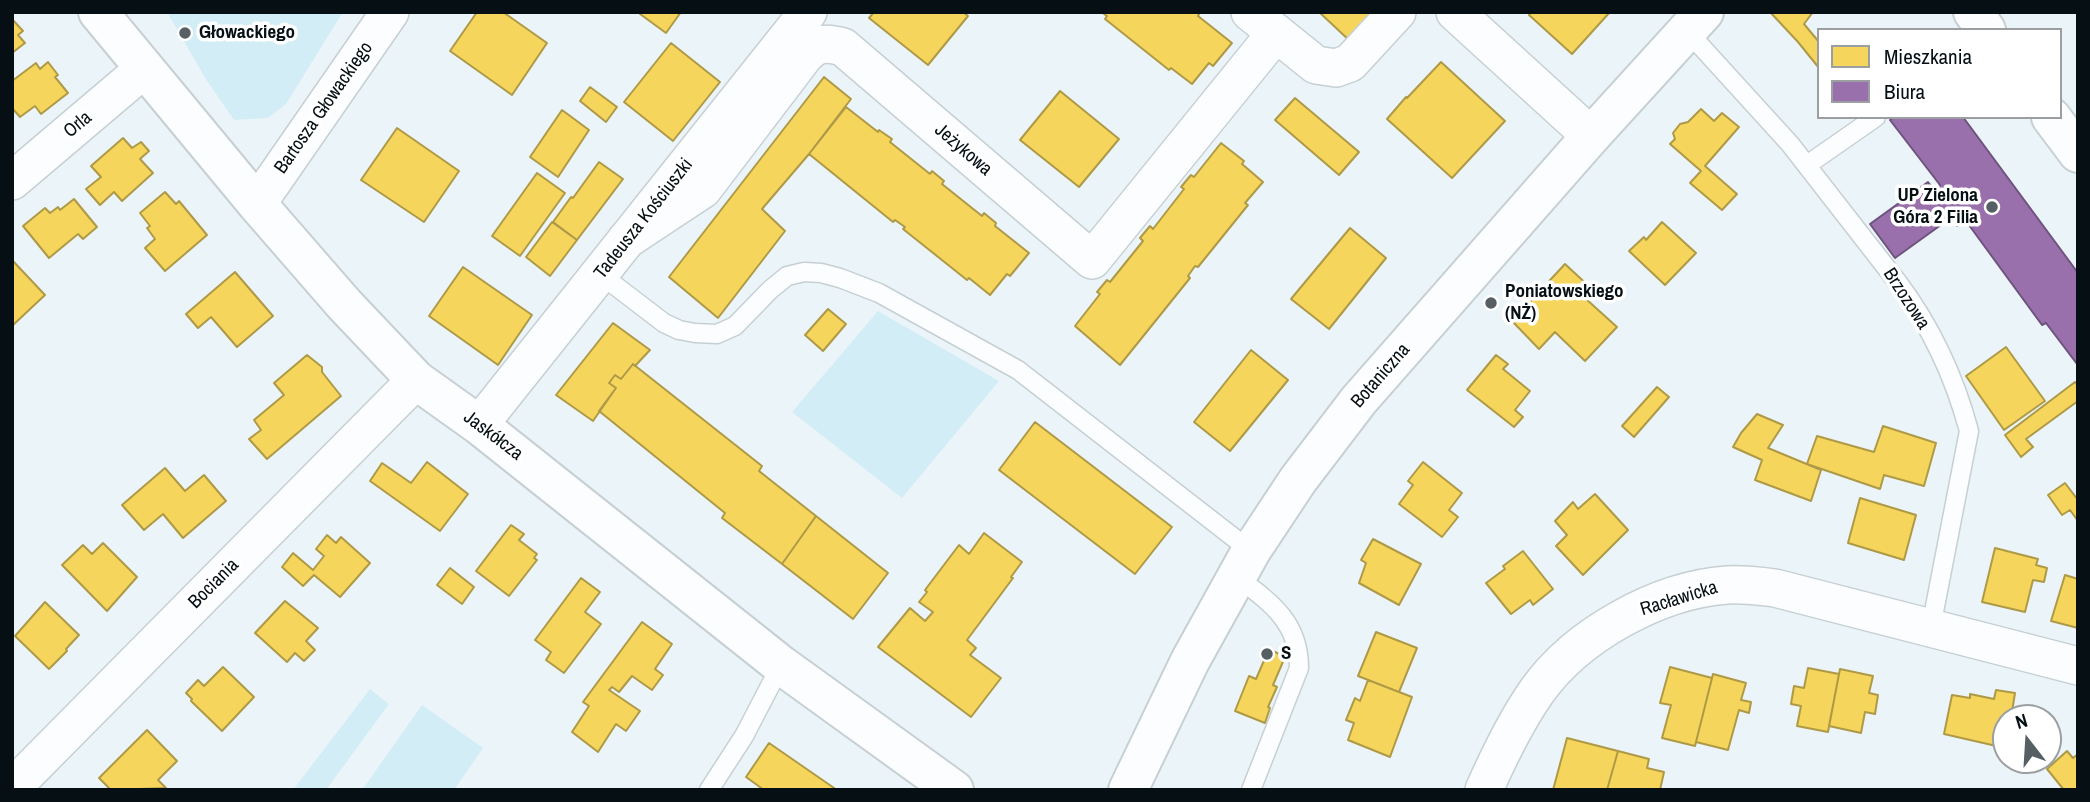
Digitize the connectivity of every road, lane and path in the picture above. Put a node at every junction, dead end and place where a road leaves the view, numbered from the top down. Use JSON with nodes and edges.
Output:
{"nodes":[{"id":1,"x":98,"y":12,"type":"edge"},
{"id":2,"x":390,"y":12,"type":"edge"},
{"id":3,"x":808,"y":12,"type":"edge"},
{"id":4,"x":1396,"y":12,"type":"edge"},
{"id":5,"x":1455,"y":12,"type":"edge"},
{"id":6,"x":1973,"y":12,"type":"edge"},
{"id":7,"x":1696,"y":22,"type":"edge"},
{"id":8,"x":1263,"y":23,"type":"edge"},
{"id":9,"x":1985,"y":28,"type":"edge"},
{"id":10,"x":144,"y":69,"type":"junction"},
{"id":11,"x":1873,"y":119,"type":"edge"},
{"id":12,"x":2052,"y":119,"type":"edge"},
{"id":13,"x":1591,"y":136,"type":"junction"},
{"id":14,"x":2078,"y":153,"type":"edge"},
{"id":15,"x":1807,"y":166,"type":"junction"},
{"id":16,"x":12,"y":181,"type":"edge"},
{"id":17,"x":257,"y":204,"type":"junction"},
{"id":18,"x":626,"y":240,"type":"junction"},
{"id":19,"x":600,"y":274,"type":"junction"},
{"id":20,"x":415,"y":380,"type":"junction"},
{"id":21,"x":480,"y":425,"type":"junction"},
{"id":22,"x":1244,"y":564,"type":"junction"},
{"id":23,"x":1931,"y":626,"type":"junction"},
{"id":24,"x":781,"y":665,"type":"junction"},
{"id":25,"x":2078,"y":666,"type":"edge"},
{"id":26,"x":12,"y":788,"type":"edge"},
{"id":27,"x":709,"y":790,"type":"edge"},
{"id":28,"x":954,"y":790,"type":"edge"},
{"id":29,"x":1128,"y":790,"type":"edge"},
{"id":30,"x":1251,"y":790,"type":"edge"},
{"id":31,"x":1484,"y":790,"type":"edge"}],
"edges":[{"from":1,"to":10,"type":"street","name":"Jaskółcza"},
{"from":2,"to":17,"type":"street","name":"Bartosza Głowackiego"},
{"from":3,"to":18,"type":"street","name":"Tadeusza Kościuszki"},
{"from":4,"to":8,"type":"street","name":"Jeżykowa"},
{"from":5,"to":13,"type":"street"},
{"from":6,"to":9,"type":"street"},
{"from":7,"to":13,"type":"street","name":"Botaniczna"},
{"from":7,"to":15,"type":"lane","name":"Brzozowa"},
{"from":8,"to":18,"type":"street","name":"Jeżykowa"},
{"from":10,"to":16,"type":"street","name":"Orla"},
{"from":10,"to":17,"type":"street","name":"Jaskółcza"},
{"from":11,"to":15,"type":"lane"},
{"from":12,"to":14,"type":"street"},
{"from":13,"to":22,"type":"street","name":"Botaniczna"},
{"from":15,"to":23,"type":"lane","name":"Brzozowa"},
{"from":17,"to":20,"type":"street","name":"Jaskółcza"},
{"from":18,"to":19,"type":"street","name":"Tadeusza Kościuszki"},
{"from":19,"to":21,"type":"street","name":"Tadeusza Kościuszki"},
{"from":19,"to":22,"type":"lane"},
{"from":20,"to":21,"type":"street","name":"Jaskółcza"},
{"from":20,"to":26,"type":"street","name":"Bociania"},
{"from":21,"to":24,"type":"street","name":"Jaskółcza"},
{"from":22,"to":29,"type":"street","name":"Botaniczna"},
{"from":22,"to":30,"type":"lane"},
{"from":23,"to":25,"type":"street","name":"Racławicka"},
{"from":23,"to":31,"type":"street","name":"Racławicka"},
{"from":24,"to":27,"type":"lane"},
{"from":24,"to":28,"type":"street","name":"Jaskółcza"}]}
